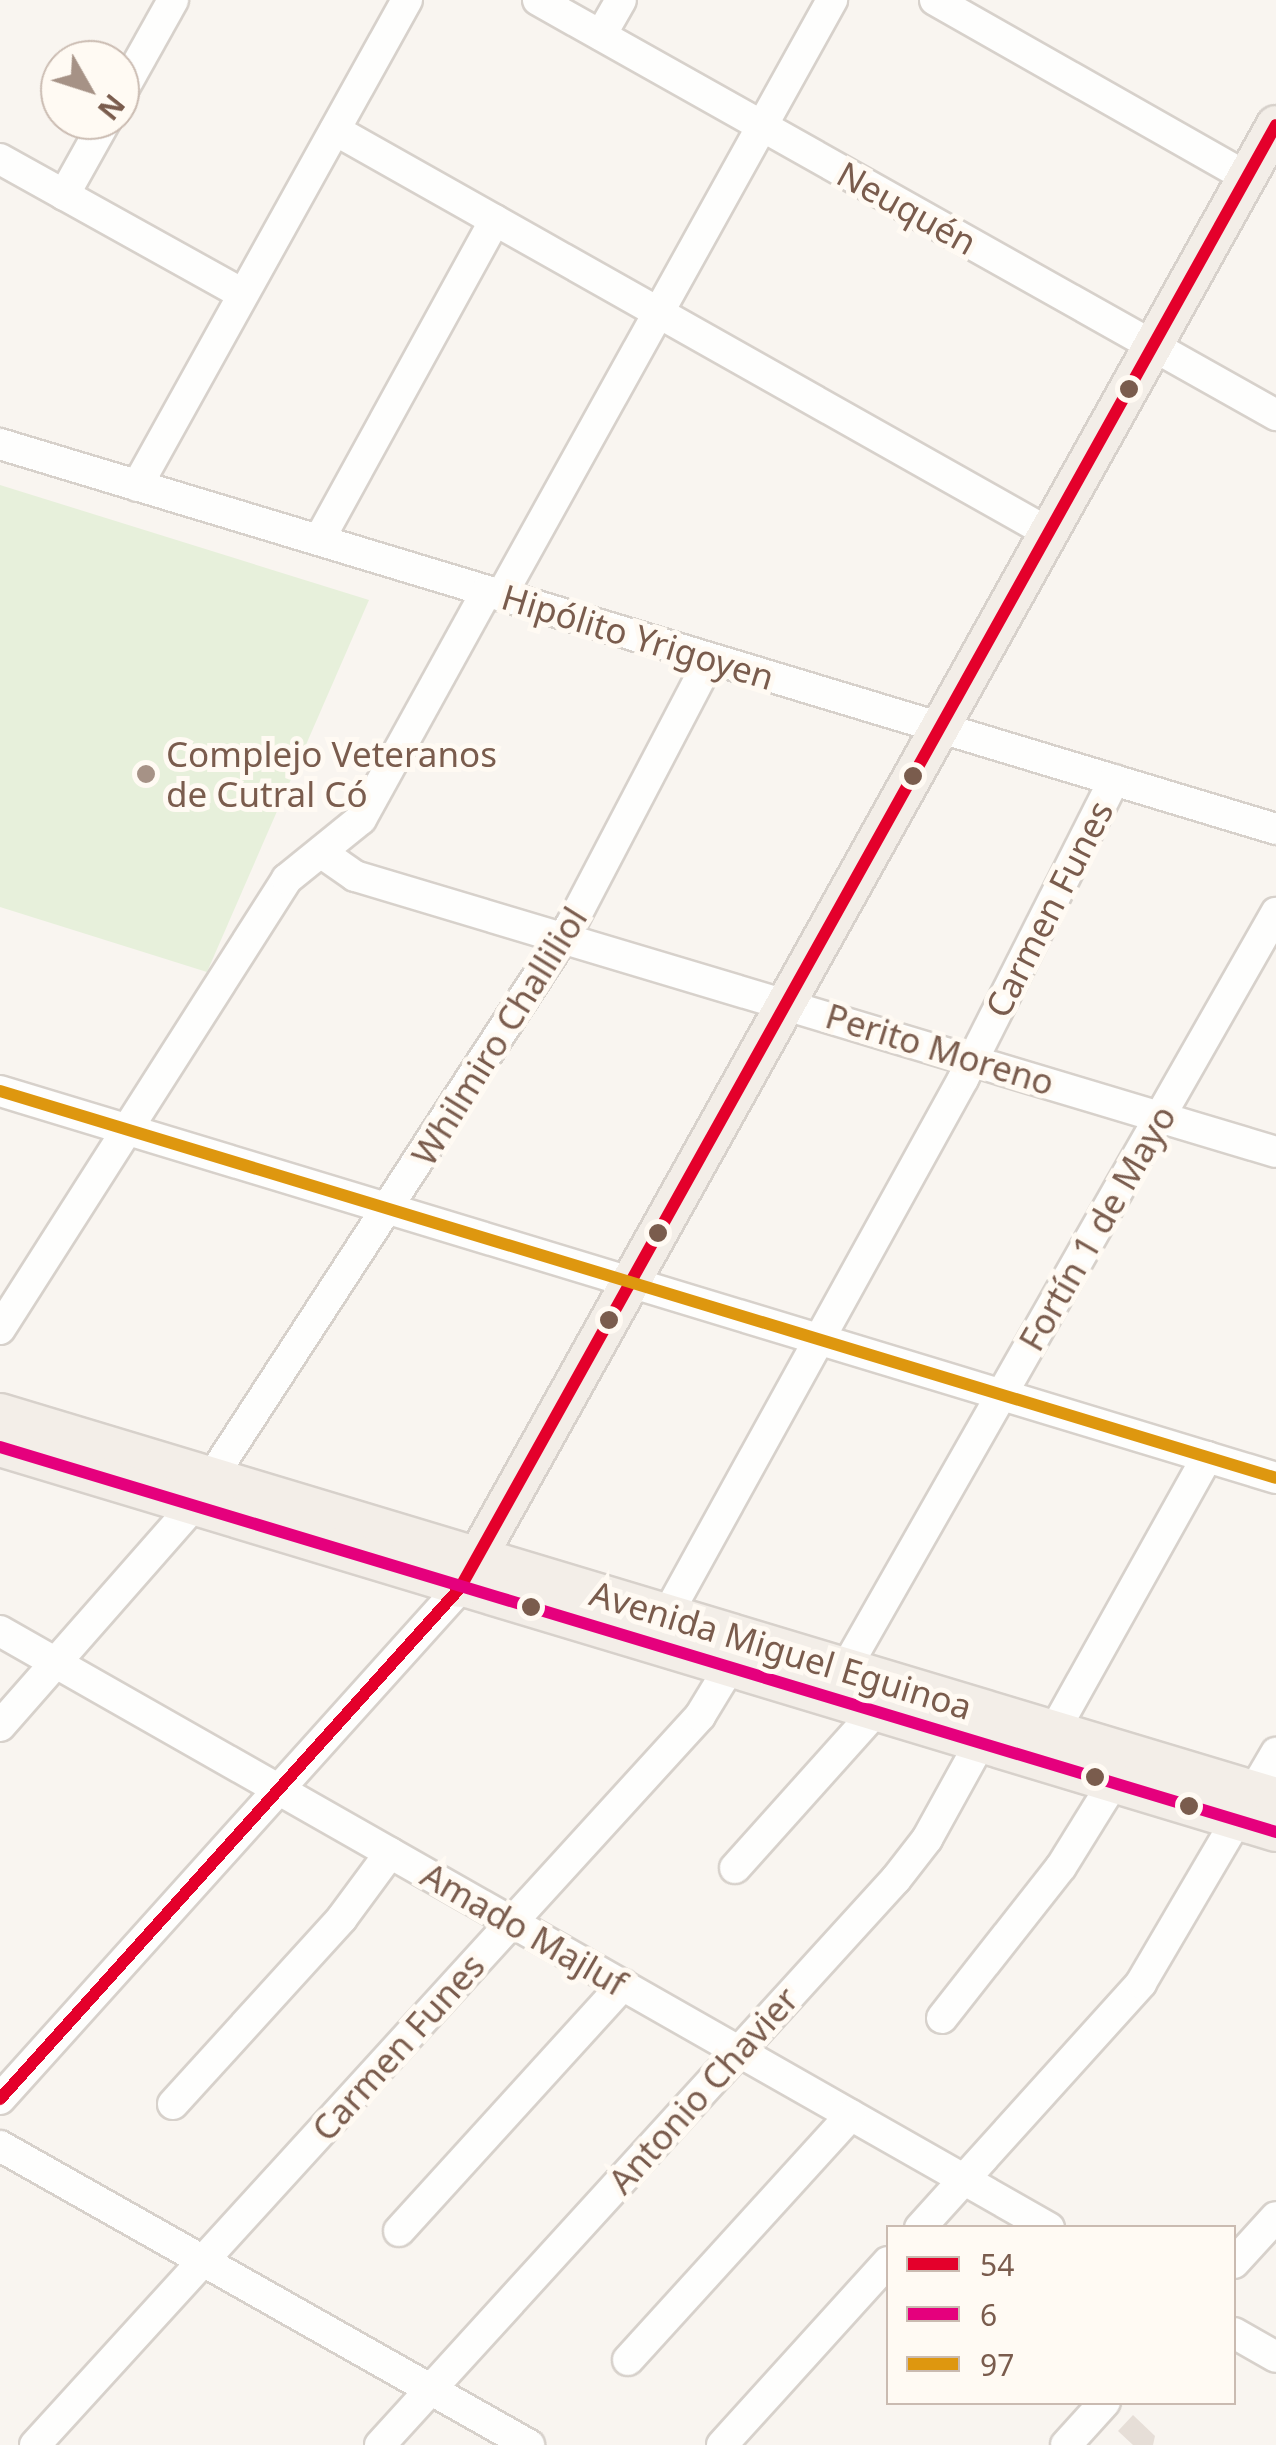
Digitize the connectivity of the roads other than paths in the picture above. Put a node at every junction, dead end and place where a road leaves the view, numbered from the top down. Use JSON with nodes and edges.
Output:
{"nodes":[{"id":1,"x":173,"y":0,"type":"edge"},
{"id":2,"x":407,"y":0,"type":"edge"},
{"id":3,"x":538,"y":0,"type":"edge"},
{"id":4,"x":621,"y":0,"type":"edge"},
{"id":5,"x":832,"y":0,"type":"edge"},
{"id":6,"x":935,"y":0,"type":"edge"},
{"id":7,"x":602,"y":36,"type":"junction"},
{"id":8,"x":140,"y":59,"type":"edge"},
{"id":9,"x":1276,"y":125,"type":"edge"},
{"id":10,"x":762,"y":126,"type":"junction"},
{"id":11,"x":335,"y":130,"type":"junction"},
{"id":12,"x":95,"y":140,"type":"edge"},
{"id":13,"x":0,"y":159,"type":"edge"},
{"id":14,"x":1247,"y":177,"type":"junction"},
{"id":15,"x":64,"y":195,"type":"junction"},
{"id":16,"x":495,"y":220,"type":"junction"},
{"id":17,"x":243,"y":294,"type":"junction"},
{"id":18,"x":658,"y":312,"type":"junction"},
{"id":19,"x":1153,"y":346,"type":"junction"},
{"id":20,"x":1276,"y":415,"type":"edge"},
{"id":21,"x":0,"y":444,"type":"edge"},
{"id":22,"x":137,"y":486,"type":"junction"},
{"id":23,"x":1049,"y":533,"type":"junction"},
{"id":24,"x":320,"y":540,"type":"junction"},
{"id":25,"x":494,"y":593,"type":"junction"},
{"id":26,"x":710,"y":659,"type":"junction"},
{"id":27,"x":940,"y":728,"type":"junction"},
{"id":28,"x":1114,"y":780,"type":"junction"},
{"id":29,"x":1276,"y":829,"type":"edge"},
{"id":30,"x":322,"y":853,"type":"junction"},
{"id":31,"x":1276,"y":913,"type":"edge"},
{"id":32,"x":562,"y":937,"type":"junction"},
{"id":33,"x":787,"y":1003,"type":"junction"},
{"id":34,"x":974,"y":1060,"type":"junction"},
{"id":35,"x":0,"y":1091,"type":"edge"},
{"id":36,"x":1160,"y":1117,"type":"junction"},
{"id":37,"x":127,"y":1130,"type":"junction"},
{"id":38,"x":1276,"y":1152,"type":"edge"},
{"id":39,"x":390,"y":1209,"type":"junction"},
{"id":40,"x":631,"y":1282,"type":"junction"},
{"id":41,"x":0,"y":1328,"type":"edge"},
{"id":42,"x":820,"y":1339,"type":"junction"},
{"id":43,"x":1002,"y":1395,"type":"junction"},
{"id":44,"x":0,"y":1413,"type":"edge"},
{"id":45,"x":0,"y":1447,"type":"edge"},
{"id":46,"x":1207,"y":1457,"type":"junction"},
{"id":47,"x":1276,"y":1478,"type":"edge"},
{"id":48,"x":203,"y":1492,"type":"junction"},
{"id":49,"x":468,"y":1573,"type":"junction"},
{"id":50,"x":667,"y":1615,"type":"junction"},
{"id":51,"x":0,"y":1631,"type":"edge"},
{"id":52,"x":739,"y":1654,"type":"junction"},
{"id":53,"x":57,"y":1663,"type":"junction"},
{"id":54,"x":837,"y":1684,"type":"junction"},
{"id":55,"x":875,"y":1712,"type":"junction"},
{"id":56,"x":0,"y":1726,"type":"edge"},
{"id":57,"x":988,"y":1729,"type":"junction"},
{"id":58,"x":1054,"y":1731,"type":"junction"},
{"id":59,"x":1276,"y":1753,"type":"edge"},
{"id":60,"x":1112,"y":1783,"type":"junction"},
{"id":61,"x":282,"y":1791,"type":"junction"},
{"id":62,"x":1256,"y":1803,"type":"edge"},
{"id":63,"x":1276,"y":1832,"type":"edge"},
{"id":64,"x":390,"y":1853,"type":"junction"},
{"id":65,"x":735,"y":1868,"type":"dead end"},
{"id":66,"x":512,"y":1922,"type":"junction"},
{"id":67,"x":622,"y":1986,"type":"junction"},
{"id":68,"x":942,"y":2018,"type":"dead end"},
{"id":69,"x":739,"y":2052,"type":"junction"},
{"id":70,"x":0,"y":2099,"type":"edge"},
{"id":71,"x":173,"y":2104,"type":"dead end"},
{"id":72,"x":851,"y":2115,"type":"junction"},
{"id":73,"x":0,"y":2146,"type":"edge"},
{"id":74,"x":964,"y":2179,"type":"junction"},
{"id":75,"x":1276,"y":2216,"type":"edge"},
{"id":76,"x":923,"y":2225,"type":"edge"},
{"id":77,"x":1043,"y":2225,"type":"edge"},
{"id":78,"x":400,"y":2231,"type":"dead end"},
{"id":79,"x":203,"y":2261,"type":"junction"},
{"id":80,"x":1236,"y":2261,"type":"edge"},
{"id":81,"x":886,"y":2264,"type":"edge"},
{"id":82,"x":1236,"y":2334,"type":"edge"},
{"id":83,"x":1276,"y":2357,"type":"edge"},
{"id":84,"x":628,"y":2360,"type":"dead end"},
{"id":85,"x":431,"y":2390,"type":"junction"},
{"id":86,"x":1102,"y":2405,"type":"edge"},
{"id":87,"x":36,"y":2445,"type":"edge"},
{"id":88,"x":380,"y":2445,"type":"edge"},
{"id":89,"x":529,"y":2445,"type":"edge"},
{"id":90,"x":722,"y":2445,"type":"edge"},
{"id":91,"x":1066,"y":2445,"type":"edge"}],
"edges":[{"from":1,"to":8,"type":"street"},
{"from":2,"to":11,"type":"street"},
{"from":3,"to":7,"type":"street","name":"Neuquén"},
{"from":4,"to":7,"type":"street"},
{"from":5,"to":10,"type":"street"},
{"from":6,"to":14,"type":"street"},
{"from":7,"to":10,"type":"street","name":"Neuquén"},
{"from":9,"to":14,"type":"main road"},
{"from":10,"to":18,"type":"street"},
{"from":10,"to":19,"type":"street","name":"Neuquén"},
{"from":11,"to":16,"type":"street"},
{"from":11,"to":17,"type":"street"},
{"from":12,"to":15,"type":"street"},
{"from":13,"to":15,"type":"street"},
{"from":14,"to":19,"type":"main road"},
{"from":15,"to":17,"type":"street"},
{"from":16,"to":18,"type":"street"},
{"from":16,"to":24,"type":"street"},
{"from":17,"to":22,"type":"street"},
{"from":18,"to":23,"type":"street"},
{"from":18,"to":25,"type":"street"},
{"from":19,"to":20,"type":"street","name":"Neuquén"},
{"from":19,"to":23,"type":"main road"},
{"from":21,"to":22,"type":"street","name":"Hipólito Yrigoyen"},
{"from":22,"to":24,"type":"street","name":"Hipólito Yrigoyen"},
{"from":23,"to":27,"type":"main road"},
{"from":24,"to":25,"type":"street","name":"Hipólito Yrigoyen"},
{"from":25,"to":26,"type":"street","name":"Hipólito Yrigoyen"},
{"from":25,"to":30,"type":"street"},
{"from":26,"to":27,"type":"street","name":"Hipólito Yrigoyen"},
{"from":26,"to":32,"type":"street","name":"Whilmiro Challiliol"},
{"from":27,"to":28,"type":"street","name":"Hipólito Yrigoyen"},
{"from":27,"to":33,"type":"main road"},
{"from":28,"to":29,"type":"street","name":"Hipólito Yrigoyen"},
{"from":28,"to":34,"type":"street","name":"Carmen Funes"},
{"from":30,"to":32,"type":"street","name":"Perito Moreno"},
{"from":30,"to":37,"type":"street"},
{"from":31,"to":36,"type":"street","name":"Fortín 1 de Mayo"},
{"from":32,"to":33,"type":"street","name":"Perito Moreno"},
{"from":32,"to":39,"type":"street","name":"Whilmiro Challiliol"},
{"from":33,"to":34,"type":"street","name":"Perito Moreno"},
{"from":33,"to":40,"type":"main road"},
{"from":34,"to":36,"type":"street","name":"Perito Moreno"},
{"from":34,"to":42,"type":"street","name":"Carmen Funes"},
{"from":35,"to":37,"type":"street"},
{"from":36,"to":38,"type":"street","name":"Perito Moreno"},
{"from":36,"to":43,"type":"street","name":"Fortín 1 de Mayo"},
{"from":37,"to":39,"type":"street"},
{"from":37,"to":41,"type":"street"},
{"from":39,"to":40,"type":"street"},
{"from":39,"to":48,"type":"street","name":"Whilmiro Challiliol"},
{"from":40,"to":42,"type":"street"},
{"from":40,"to":49,"type":"main road"},
{"from":42,"to":43,"type":"street"},
{"from":42,"to":50,"type":"street","name":"Carmen Funes"},
{"from":43,"to":46,"type":"street"},
{"from":43,"to":54,"type":"street","name":"Fortín 1 de Mayo"},
{"from":44,"to":48,"type":"main road","name":"Avenida Miguel Eguinoa"},
{"from":45,"to":48,"type":"main road","name":"Avenida Miguel Eguinoa"},
{"from":46,"to":47,"type":"street"},
{"from":46,"to":58,"type":"street"},
{"from":48,"to":49,"type":"main road","name":"Avenida Miguel Eguinoa"},
{"from":48,"to":53,"type":"street","name":"Whilmiro Challiliol"},
{"from":49,"to":50,"type":"main road","name":"Avenida Miguel Eguinoa"},
{"from":49,"to":52,"type":"main road","name":"Avenida Miguel Eguinoa"},
{"from":49,"to":61,"type":"street"},
{"from":50,"to":52,"type":"main road","name":"Avenida Miguel Eguinoa"},
{"from":51,"to":53,"type":"street","name":"Amado Majluf"},
{"from":52,"to":54,"type":"main road","name":"Avenida Miguel Eguinoa"},
{"from":52,"to":66,"type":"street","name":"Carmen Funes"},
{"from":53,"to":56,"type":"street","name":"Whilmiro Challiliol"},
{"from":53,"to":61,"type":"street","name":"Amado Majluf"},
{"from":54,"to":55,"type":"main road","name":"Avenida Miguel Eguinoa"},
{"from":54,"to":57,"type":"main road","name":"Avenida Miguel Eguinoa"},
{"from":55,"to":57,"type":"main road","name":"Avenida Miguel Eguinoa"},
{"from":55,"to":65,"type":"street"},
{"from":57,"to":58,"type":"main road","name":"Avenida Miguel Eguinoa"},
{"from":57,"to":60,"type":"main road","name":"Avenida Miguel Eguinoa"},
{"from":57,"to":69,"type":"street","name":"Antonio Chavier"},
{"from":58,"to":62,"type":"main road","name":"Avenida Miguel Eguinoa"},
{"from":59,"to":62,"type":"street"},
{"from":60,"to":62,"type":"main road","name":"Avenida Miguel Eguinoa"},
{"from":60,"to":68,"type":"street"},
{"from":61,"to":64,"type":"street","name":"Amado Majluf"},
{"from":61,"to":70,"type":"street"},
{"from":62,"to":63,"type":"main road","name":"Avenida Miguel Eguinoa"},
{"from":62,"to":74,"type":"street"},
{"from":64,"to":66,"type":"street","name":"Amado Majluf"},
{"from":64,"to":71,"type":"street"},
{"from":66,"to":67,"type":"street","name":"Amado Majluf"},
{"from":66,"to":79,"type":"street","name":"Carmen Funes"},
{"from":67,"to":69,"type":"street","name":"Amado Majluf"},
{"from":67,"to":78,"type":"street"},
{"from":69,"to":72,"type":"street","name":"Amado Majluf"},
{"from":69,"to":85,"type":"street","name":"Antonio Chavier"},
{"from":72,"to":74,"type":"street","name":"Amado Majluf"},
{"from":72,"to":84,"type":"street"},
{"from":73,"to":79,"type":"street"},
{"from":74,"to":76,"type":"street"},
{"from":74,"to":77,"type":"street","name":"Amado Majluf"},
{"from":75,"to":80,"type":"street"},
{"from":79,"to":85,"type":"street"},
{"from":79,"to":87,"type":"street","name":"Carmen Funes"},
{"from":81,"to":90,"type":"street"},
{"from":82,"to":83,"type":"street"},
{"from":85,"to":88,"type":"street","name":"Antonio Chavier"},
{"from":85,"to":89,"type":"street"},
{"from":86,"to":91,"type":"street"}]}
